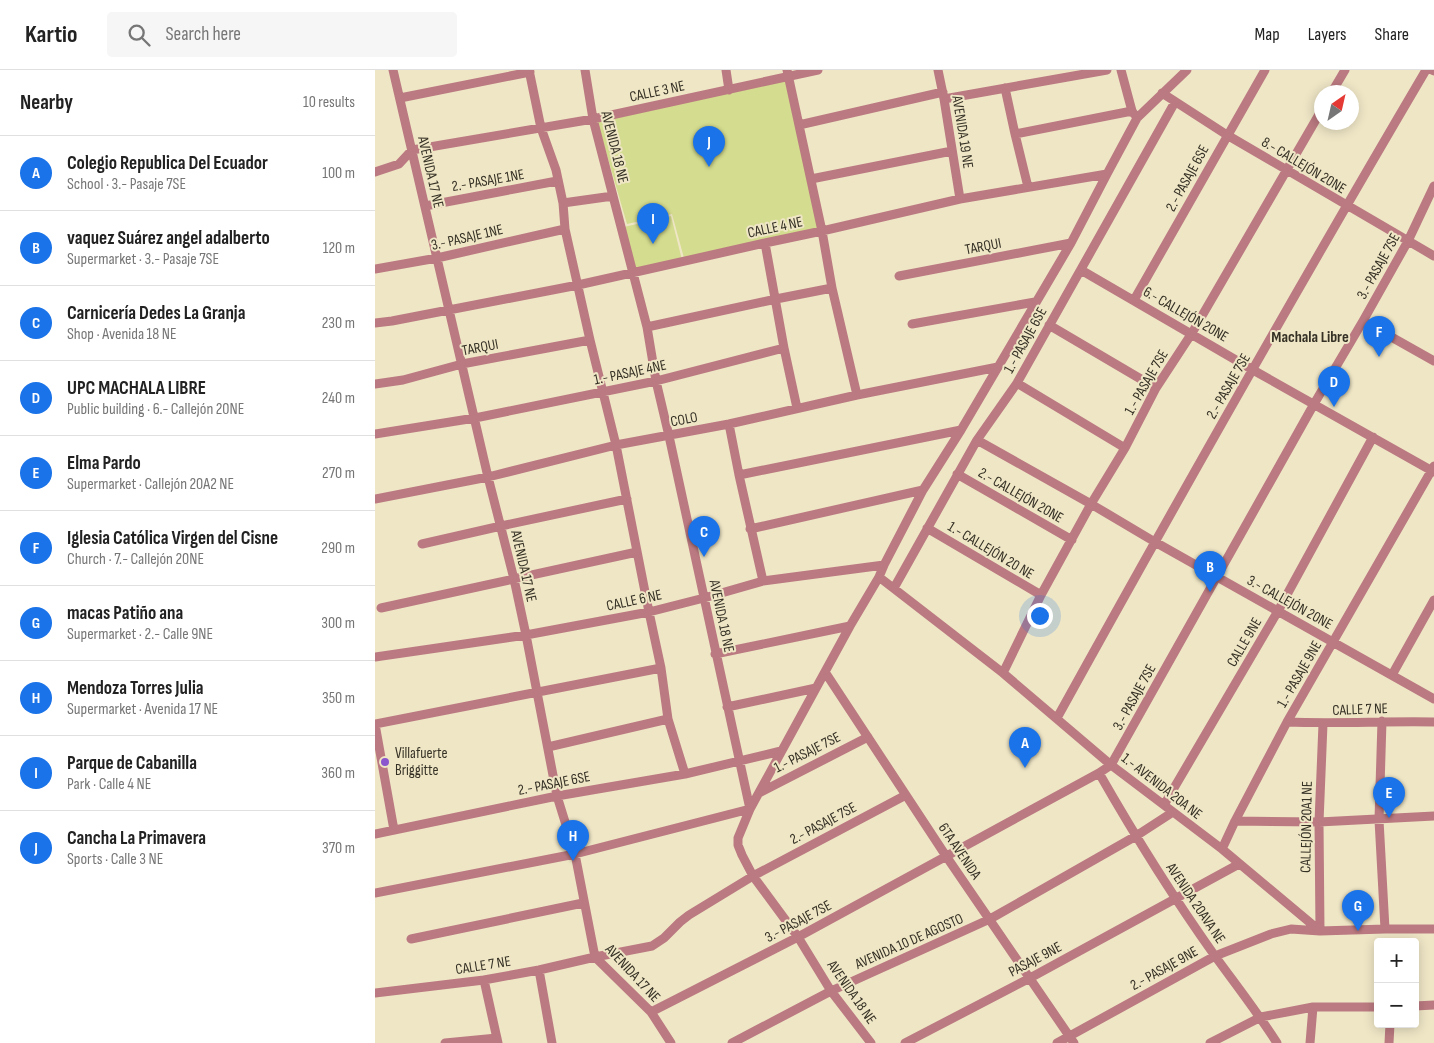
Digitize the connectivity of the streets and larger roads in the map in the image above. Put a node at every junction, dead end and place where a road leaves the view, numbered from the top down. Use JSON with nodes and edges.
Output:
{"nodes":[{"id":1,"x":393,"y":70,"type":"edge"},
{"id":2,"x":585,"y":70,"type":"edge"},
{"id":3,"x":726,"y":70,"type":"edge"},
{"id":4,"x":817,"y":70,"type":"edge"},
{"id":5,"x":938,"y":70,"type":"edge"},
{"id":6,"x":1107,"y":70,"type":"edge"},
{"id":7,"x":1121,"y":70,"type":"edge"},
{"id":8,"x":1187,"y":70,"type":"edge"},
{"id":9,"x":1265,"y":70,"type":"edge"},
{"id":10,"x":1345,"y":70,"type":"edge"},
{"id":11,"x":1426,"y":70,"type":"edge"},
{"id":12,"x":529,"y":71,"type":"edge"},
{"id":13,"x":788,"y":74,"type":"edge"},
{"id":14,"x":1179,"y":74,"type":"edge"},
{"id":15,"x":1336,"y":85,"type":"edge"},
{"id":16,"x":1005,"y":88,"type":"junction"},
{"id":17,"x":729,"y":90,"type":"junction"},
{"id":18,"x":1162,"y":93,"type":"junction"},
{"id":19,"x":943,"y":96,"type":"junction"},
{"id":20,"x":400,"y":98,"type":"junction"},
{"id":21,"x":1175,"y":102,"type":"junction"},
{"id":22,"x":1135,"y":115,"type":"junction"},
{"id":23,"x":593,"y":119,"type":"junction"},
{"id":24,"x":1314,"y":123,"type":"edge"},
{"id":25,"x":799,"y":125,"type":"junction"},
{"id":26,"x":541,"y":128,"type":"junction"},
{"id":27,"x":1015,"y":134,"type":"junction"},
{"id":28,"x":1227,"y":135,"type":"junction"},
{"id":29,"x":412,"y":150,"type":"junction"},
{"id":30,"x":952,"y":151,"type":"junction"},
{"id":31,"x":1287,"y":170,"type":"junction"},
{"id":32,"x":375,"y":172,"type":"edge"},
{"id":33,"x":1107,"y":174,"type":"junction"},
{"id":34,"x":811,"y":179,"type":"junction"},
{"id":35,"x":557,"y":181,"type":"junction"},
{"id":36,"x":1434,"y":186,"type":"edge"},
{"id":37,"x":1028,"y":187,"type":"junction"},
{"id":38,"x":613,"y":196,"type":"junction"},
{"id":39,"x":960,"y":199,"type":"junction"},
{"id":40,"x":563,"y":203,"type":"junction"},
{"id":41,"x":425,"y":206,"type":"junction"},
{"id":42,"x":1347,"y":206,"type":"junction"},
{"id":43,"x":565,"y":229,"type":"junction"},
{"id":44,"x":822,"y":232,"type":"junction"},
{"id":45,"x":1407,"y":241,"type":"junction"},
{"id":46,"x":765,"y":243,"type":"junction"},
{"id":47,"x":1071,"y":243,"type":"junction"},
{"id":48,"x":1434,"y":256,"type":"edge"},
{"id":49,"x":437,"y":258,"type":"junction"},
{"id":50,"x":375,"y":269,"type":"edge"},
{"id":51,"x":1081,"y":270,"type":"junction"},
{"id":52,"x":634,"y":272,"type":"junction"},
{"id":53,"x":899,"y":276,"type":"dead end"},
{"id":54,"x":578,"y":284,"type":"junction"},
{"id":55,"x":832,"y":288,"type":"junction"},
{"id":56,"x":776,"y":299,"type":"junction"},
{"id":57,"x":1134,"y":300,"type":"junction"},
{"id":58,"x":1035,"y":302,"type":"junction"},
{"id":59,"x":449,"y":310,"type":"junction"},
{"id":60,"x":1363,"y":321,"type":"junction"},
{"id":61,"x":375,"y":323,"type":"edge"},
{"id":62,"x":912,"y":324,"type":"dead end"},
{"id":63,"x":1049,"y":325,"type":"junction"},
{"id":64,"x":647,"y":327,"type":"junction"},
{"id":65,"x":1192,"y":333,"type":"junction"},
{"id":66,"x":590,"y":340,"type":"junction"},
{"id":67,"x":784,"y":348,"type":"junction"},
{"id":68,"x":1434,"y":361,"type":"edge"},
{"id":69,"x":462,"y":364,"type":"junction"},
{"id":70,"x":998,"y":367,"type":"junction"},
{"id":71,"x":1253,"y":370,"type":"junction"},
{"id":72,"x":656,"y":381,"type":"junction"},
{"id":73,"x":375,"y":384,"type":"edge"},
{"id":74,"x":1017,"y":384,"type":"junction"},
{"id":75,"x":1156,"y":388,"type":"junction"},
{"id":76,"x":603,"y":392,"type":"junction"},
{"id":77,"x":857,"y":395,"type":"junction"},
{"id":78,"x":1314,"y":404,"type":"junction"},
{"id":79,"x":797,"y":408,"type":"junction"},
{"id":80,"x":475,"y":418,"type":"junction"},
{"id":81,"x":729,"y":424,"type":"junction"},
{"id":82,"x":961,"y":430,"type":"junction"},
{"id":83,"x":375,"y":434,"type":"edge"},
{"id":84,"x":669,"y":436,"type":"junction"},
{"id":85,"x":1373,"y":437,"type":"junction"},
{"id":86,"x":977,"y":440,"type":"junction"},
{"id":87,"x":616,"y":445,"type":"junction"},
{"id":88,"x":1125,"y":448,"type":"junction"},
{"id":89,"x":1433,"y":469,"type":"edge"},
{"id":90,"x":957,"y":474,"type":"junction"},
{"id":91,"x":739,"y":475,"type":"junction"},
{"id":92,"x":488,"y":477,"type":"junction"},
{"id":93,"x":923,"y":490,"type":"junction"},
{"id":94,"x":375,"y":499,"type":"edge"},
{"id":95,"x":627,"y":499,"type":"junction"},
{"id":96,"x":1091,"y":504,"type":"junction"},
{"id":97,"x":501,"y":526,"type":"junction"},
{"id":98,"x":927,"y":528,"type":"junction"},
{"id":99,"x":750,"y":529,"type":"junction"},
{"id":100,"x":1072,"y":540,"type":"junction"},
{"id":101,"x":1155,"y":542,"type":"junction"},
{"id":102,"x":422,"y":544,"type":"dead end"},
{"id":103,"x":637,"y":552,"type":"junction"},
{"id":104,"x":884,"y":565,"type":"junction"},
{"id":105,"x":1216,"y":576,"type":"junction"},
{"id":106,"x":879,"y":577,"type":"junction"},
{"id":107,"x":514,"y":579,"type":"junction"},
{"id":108,"x":763,"y":581,"type":"junction"},
{"id":109,"x":894,"y":588,"type":"junction"},
{"id":110,"x":1041,"y":595,"type":"junction"},
{"id":111,"x":704,"y":598,"type":"junction"},
{"id":112,"x":1434,"y":600,"type":"edge"},
{"id":113,"x":381,"y":608,"type":"dead end"},
{"id":114,"x":1278,"y":611,"type":"junction"},
{"id":115,"x":649,"y":612,"type":"junction"},
{"id":116,"x":850,"y":626,"type":"junction"},
{"id":117,"x":526,"y":635,"type":"junction"},
{"id":118,"x":1333,"y":642,"type":"junction"},
{"id":119,"x":715,"y":654,"type":"junction"},
{"id":120,"x":375,"y":657,"type":"edge"},
{"id":121,"x":661,"y":668,"type":"junction"},
{"id":122,"x":825,"y":672,"type":"junction"},
{"id":123,"x":1003,"y":672,"type":"junction"},
{"id":124,"x":1392,"y":675,"type":"junction"},
{"id":125,"x":816,"y":688,"type":"junction"},
{"id":126,"x":536,"y":692,"type":"junction"},
{"id":127,"x":1434,"y":699,"type":"edge"},
{"id":128,"x":727,"y":706,"type":"junction"},
{"id":129,"x":1057,"y":718,"type":"junction"},
{"id":130,"x":668,"y":720,"type":"junction"},
{"id":131,"x":1382,"y":721,"type":"junction"},
{"id":132,"x":1287,"y":722,"type":"junction"},
{"id":133,"x":1434,"y":722,"type":"edge"},
{"id":134,"x":375,"y":724,"type":"edge"},
{"id":135,"x":1323,"y":724,"type":"junction"},
{"id":136,"x":868,"y":737,"type":"junction"},
{"id":137,"x":548,"y":747,"type":"junction"},
{"id":138,"x":781,"y":751,"type":"junction"},
{"id":139,"x":739,"y":762,"type":"junction"},
{"id":140,"x":1111,"y":765,"type":"junction"},
{"id":141,"x":1099,"y":773,"type":"junction"},
{"id":142,"x":685,"y":774,"type":"junction"},
{"id":143,"x":758,"y":793,"type":"junction"},
{"id":144,"x":906,"y":795,"type":"junction"},
{"id":145,"x":557,"y":796,"type":"junction"},
{"id":146,"x":1164,"y":805,"type":"junction"},
{"id":147,"x":750,"y":809,"type":"junction"},
{"id":148,"x":1173,"y":812,"type":"junction"},
{"id":149,"x":1434,"y":816,"type":"edge"},
{"id":150,"x":1379,"y":820,"type":"junction"},
{"id":151,"x":1235,"y":821,"type":"junction"},
{"id":152,"x":1319,"y":822,"type":"junction"},
{"id":153,"x":394,"y":830,"type":"junction"},
{"id":154,"x":375,"y":834,"type":"edge"},
{"id":155,"x":1136,"y":836,"type":"junction"},
{"id":156,"x":1221,"y":849,"type":"junction"},
{"id":157,"x":575,"y":854,"type":"junction"},
{"id":158,"x":946,"y":856,"type":"junction"},
{"id":159,"x":1239,"y":864,"type":"junction"},
{"id":160,"x":753,"y":876,"type":"junction"},
{"id":161,"x":375,"y":893,"type":"edge"},
{"id":162,"x":1176,"y":897,"type":"junction"},
{"id":163,"x":583,"y":903,"type":"junction"},
{"id":164,"x":990,"y":919,"type":"junction"},
{"id":165,"x":1385,"y":928,"type":"junction"},
{"id":166,"x":1434,"y":929,"type":"edge"},
{"id":167,"x":1320,"y":931,"type":"junction"},
{"id":168,"x":798,"y":937,"type":"junction"},
{"id":169,"x":411,"y":939,"type":"dead end"},
{"id":170,"x":1215,"y":956,"type":"junction"},
{"id":171,"x":595,"y":957,"type":"junction"},
{"id":172,"x":539,"y":970,"type":"junction"},
{"id":173,"x":1030,"y":978,"type":"junction"},
{"id":174,"x":484,"y":980,"type":"junction"},
{"id":175,"x":831,"y":991,"type":"junction"},
{"id":176,"x":375,"y":993,"type":"edge"},
{"id":177,"x":1434,"y":1005,"type":"edge"},
{"id":178,"x":1419,"y":1006,"type":"edge"},
{"id":179,"x":1313,"y":1007,"type":"junction"},
{"id":180,"x":1374,"y":1007,"type":"edge"},
{"id":181,"x":651,"y":1012,"type":"junction"},
{"id":182,"x":1261,"y":1017,"type":"junction"},
{"id":183,"x":1390,"y":1028,"type":"edge"},
{"id":184,"x":1071,"y":1040,"type":"edge"},
{"id":185,"x":497,"y":1041,"type":"edge"},
{"id":186,"x":445,"y":1043,"type":"edge"},
{"id":187,"x":552,"y":1043,"type":"edge"},
{"id":188,"x":671,"y":1043,"type":"edge"},
{"id":189,"x":732,"y":1043,"type":"edge"},
{"id":190,"x":871,"y":1043,"type":"edge"},
{"id":191,"x":905,"y":1043,"type":"edge"},
{"id":192,"x":1057,"y":1043,"type":"edge"},
{"id":193,"x":1210,"y":1043,"type":"edge"},
{"id":194,"x":1277,"y":1043,"type":"edge"},
{"id":195,"x":1310,"y":1043,"type":"edge"},
{"id":196,"x":1389,"y":1043,"type":"edge"}],
"edges":[{"from":1,"to":20,"type":"street","name":"AVENIDA 17 NE"},
{"from":2,"to":23,"type":"street","name":"AVENIDA 18 NE"},
{"from":3,"to":17,"type":"street"},
{"from":4,"to":13,"type":"street","name":"CALLE 3 NE"},
{"from":5,"to":19,"type":"street","name":"AVENIDA 19 NE"},
{"from":6,"to":16,"type":"street"},
{"from":7,"to":22,"type":"street"},
{"from":8,"to":14,"type":"street"},
{"from":9,"to":28,"type":"street","name":"2.- PASAJE 6SE"},
{"from":10,"to":15,"type":"street"},
{"from":11,"to":42,"type":"street","name":"2.- PASAJE 7SE"},
{"from":12,"to":20,"type":"street"},
{"from":12,"to":26,"type":"street"},
{"from":13,"to":17,"type":"street","name":"CALLE 3 NE"},
{"from":13,"to":25,"type":"street"},
{"from":14,"to":18,"type":"street"},
{"from":16,"to":19,"type":"street"},
{"from":16,"to":27,"type":"street"},
{"from":17,"to":23,"type":"street","name":"CALLE 3 NE"},
{"from":18,"to":21,"type":"street","name":"8.- CALLEJÓN 20NE"},
{"from":18,"to":22,"type":"street"},
{"from":19,"to":25,"type":"street"},
{"from":19,"to":30,"type":"street","name":"AVENIDA 19 NE"},
{"from":20,"to":29,"type":"street","name":"AVENIDA 17 NE"},
{"from":21,"to":28,"type":"street","name":"8.- CALLEJÓN 20NE"},
{"from":21,"to":51,"type":"street","name":"1.- PASAJE 6SE"},
{"from":22,"to":27,"type":"street"},
{"from":22,"to":33,"type":"street"},
{"from":23,"to":26,"type":"street","name":"CALLE 3 NE"},
{"from":23,"to":38,"type":"street","name":"AVENIDA 18 NE"},
{"from":24,"to":31,"type":"street","name":"1.- PASAJE 7SE"},
{"from":25,"to":34,"type":"street"},
{"from":26,"to":29,"type":"street","name":"CALLE 3 NE"},
{"from":26,"to":35,"type":"street"},
{"from":27,"to":37,"type":"street"},
{"from":28,"to":31,"type":"street","name":"8.- CALLEJÓN 20NE"},
{"from":28,"to":57,"type":"street","name":"2.- PASAJE 6SE"},
{"from":29,"to":32,"type":"street"},
{"from":29,"to":41,"type":"street","name":"AVENIDA 17 NE"},
{"from":30,"to":34,"type":"street"},
{"from":30,"to":39,"type":"street","name":"AVENIDA 19 NE"},
{"from":31,"to":42,"type":"street","name":"8.- CALLEJÓN 20NE"},
{"from":31,"to":65,"type":"street","name":"1.- PASAJE 7SE"},
{"from":33,"to":37,"type":"street","name":"CALLE 4 NE"},
{"from":33,"to":47,"type":"street"},
{"from":34,"to":44,"type":"street"},
{"from":35,"to":40,"type":"street"},
{"from":35,"to":41,"type":"street","name":"2.- PASAJE 1NE"},
{"from":36,"to":45,"type":"street","name":"3.- PASAJE 7SE"},
{"from":37,"to":39,"type":"street","name":"CALLE 4 NE"},
{"from":38,"to":40,"type":"street"},
{"from":38,"to":52,"type":"street","name":"AVENIDA 18 NE"},
{"from":39,"to":44,"type":"street","name":"CALLE 4 NE"},
{"from":40,"to":43,"type":"street"},
{"from":41,"to":49,"type":"street","name":"AVENIDA 17 NE"},
{"from":42,"to":45,"type":"street","name":"8.- CALLEJÓN 20NE"},
{"from":42,"to":71,"type":"street","name":"2.- PASAJE 7SE"},
{"from":43,"to":49,"type":"street","name":"3.- PASAJE 1NE"},
{"from":43,"to":54,"type":"street"},
{"from":44,"to":46,"type":"street","name":"CALLE 4 NE"},
{"from":44,"to":55,"type":"street"},
{"from":45,"to":48,"type":"street","name":"8.- CALLEJÓN 20NE"},
{"from":45,"to":60,"type":"street","name":"3.- PASAJE 7SE"},
{"from":46,"to":52,"type":"street","name":"CALLE 4 NE"},
{"from":46,"to":56,"type":"street"},
{"from":47,"to":53,"type":"street","name":"TARQUI"},
{"from":47,"to":58,"type":"street"},
{"from":49,"to":50,"type":"street","name":"3.- PASAJE 1NE"},
{"from":49,"to":59,"type":"street","name":"AVENIDA 17 NE"},
{"from":51,"to":57,"type":"street","name":"6.- CALLEJÓN 20NE"},
{"from":51,"to":63,"type":"street","name":"1.- PASAJE 6SE"},
{"from":52,"to":54,"type":"street","name":"CALLE 4 NE"},
{"from":52,"to":64,"type":"street","name":"AVENIDA 18 NE"},
{"from":54,"to":59,"type":"street","name":"CALLE 4 NE"},
{"from":54,"to":66,"type":"street"},
{"from":55,"to":56,"type":"street"},
{"from":55,"to":77,"type":"street"},
{"from":56,"to":64,"type":"street"},
{"from":56,"to":67,"type":"street"},
{"from":57,"to":65,"type":"street","name":"6.- CALLEJÓN 20NE"},
{"from":58,"to":62,"type":"street"},
{"from":58,"to":70,"type":"street"},
{"from":59,"to":61,"type":"street","name":"CALLE 4 NE"},
{"from":59,"to":69,"type":"street","name":"AVENIDA 17 NE"},
{"from":60,"to":68,"type":"street"},
{"from":60,"to":78,"type":"street","name":"3.- PASAJE 7SE"},
{"from":63,"to":74,"type":"street","name":"1.- PASAJE 6SE"},
{"from":63,"to":75,"type":"street"},
{"from":64,"to":72,"type":"street","name":"AVENIDA 18 NE"},
{"from":65,"to":71,"type":"street","name":"6.- CALLEJÓN 20NE"},
{"from":65,"to":75,"type":"street","name":"1.- PASAJE 7SE"},
{"from":66,"to":69,"type":"street","name":"TARQUI"},
{"from":66,"to":76,"type":"street"},
{"from":67,"to":72,"type":"street","name":"1.- PASAJE 4NE"},
{"from":67,"to":79,"type":"street"},
{"from":69,"to":73,"type":"street","name":"TARQUI"},
{"from":69,"to":80,"type":"street","name":"AVENIDA 17 NE"},
{"from":70,"to":77,"type":"street","name":"COLO"},
{"from":70,"to":82,"type":"street"},
{"from":71,"to":78,"type":"street","name":"6.- CALLEJÓN 20NE"},
{"from":71,"to":101,"type":"street","name":"2.- PASAJE 7SE"},
{"from":72,"to":76,"type":"street","name":"1.- PASAJE 4NE"},
{"from":72,"to":84,"type":"street","name":"AVENIDA 18 NE"},
{"from":74,"to":86,"type":"street","name":"1.- PASAJE 6SE"},
{"from":74,"to":88,"type":"street"},
{"from":75,"to":88,"type":"street","name":"1.- PASAJE 7SE"},
{"from":76,"to":80,"type":"street","name":"1.- PASAJE 4NE"},
{"from":76,"to":87,"type":"street"},
{"from":77,"to":79,"type":"street","name":"COLO"},
{"from":78,"to":85,"type":"street","name":"6.- CALLEJÓN 20NE"},
{"from":78,"to":105,"type":"street","name":"3.- PASAJE 7SE"},
{"from":79,"to":81,"type":"street","name":"COLO"},
{"from":80,"to":83,"type":"street","name":"1.- PASAJE 4NE"},
{"from":80,"to":92,"type":"street","name":"AVENIDA 17 NE"},
{"from":81,"to":84,"type":"street","name":"COLO"},
{"from":81,"to":91,"type":"street"},
{"from":82,"to":91,"type":"street"},
{"from":82,"to":93,"type":"street"},
{"from":84,"to":87,"type":"street","name":"COLO"},
{"from":84,"to":111,"type":"street","name":"AVENIDA 18 NE"},
{"from":85,"to":89,"type":"street","name":"6.- CALLEJÓN 20NE"},
{"from":85,"to":114,"type":"street","name":"CALLE 9NE"},
{"from":86,"to":90,"type":"street","name":"1.- PASAJE 6SE"},
{"from":86,"to":96,"type":"street","name":"3.- CALLEJÓN 20NE"},
{"from":87,"to":92,"type":"street","name":"COLO"},
{"from":87,"to":95,"type":"street"},
{"from":88,"to":96,"type":"street","name":"1.- PASAJE 7SE"},
{"from":89,"to":118,"type":"street","name":"1.- PASAJE 9NE"},
{"from":90,"to":98,"type":"street","name":"1.- PASAJE 6SE"},
{"from":90,"to":100,"type":"street","name":"2.- CALLEJÓN 20NE"},
{"from":91,"to":99,"type":"street"},
{"from":92,"to":94,"type":"street","name":"COLO"},
{"from":92,"to":97,"type":"street","name":"AVENIDA 17 NE"},
{"from":93,"to":99,"type":"street"},
{"from":93,"to":104,"type":"street"},
{"from":95,"to":97,"type":"street"},
{"from":95,"to":103,"type":"street"},
{"from":96,"to":100,"type":"street","name":"1.- PASAJE 7SE"},
{"from":96,"to":101,"type":"street","name":"3.- CALLEJÓN 20NE"},
{"from":97,"to":102,"type":"street"},
{"from":97,"to":107,"type":"street","name":"AVENIDA 17 NE"},
{"from":98,"to":109,"type":"street","name":"1.- PASAJE 6SE"},
{"from":98,"to":110,"type":"street","name":"1.- CALLEJÓN 20 NE"},
{"from":99,"to":108,"type":"street"},
{"from":100,"to":110,"type":"street","name":"1.- PASAJE 7SE"},
{"from":101,"to":105,"type":"street","name":"3.- CALLEJÓN 20NE"},
{"from":101,"to":129,"type":"street","name":"2.- PASAJE 7SE"},
{"from":103,"to":107,"type":"street"},
{"from":103,"to":115,"type":"street"},
{"from":104,"to":106,"type":"street"},
{"from":104,"to":108,"type":"street","name":"CALLE 6 NE"},
{"from":105,"to":114,"type":"street","name":"3.- CALLEJÓN 20NE"},
{"from":105,"to":140,"type":"street","name":"3.- PASAJE 7SE"},
{"from":106,"to":109,"type":"street","name":"1.- AVENIDA 20A NE"},
{"from":106,"to":116,"type":"street"},
{"from":107,"to":113,"type":"street"},
{"from":107,"to":117,"type":"street","name":"AVENIDA 17 NE"},
{"from":108,"to":111,"type":"street","name":"CALLE 6 NE"},
{"from":109,"to":123,"type":"street","name":"1.- AVENIDA 20A NE"},
{"from":110,"to":123,"type":"street","name":"1.- PASAJE 7SE"},
{"from":111,"to":115,"type":"street","name":"CALLE 6 NE"},
{"from":111,"to":119,"type":"street","name":"AVENIDA 18 NE"},
{"from":112,"to":124,"type":"street"},
{"from":114,"to":118,"type":"street","name":"3.- CALLEJÓN 20NE"},
{"from":114,"to":146,"type":"street","name":"CALLE 9NE"},
{"from":115,"to":117,"type":"street","name":"CALLE 6 NE"},
{"from":115,"to":121,"type":"street"},
{"from":116,"to":119,"type":"street"},
{"from":116,"to":122,"type":"street"},
{"from":117,"to":120,"type":"street","name":"CALLE 6 NE"},
{"from":117,"to":126,"type":"street","name":"AVENIDA 17 NE"},
{"from":118,"to":124,"type":"street","name":"3.- CALLEJÓN 20NE"},
{"from":118,"to":132,"type":"street","name":"1.- PASAJE 9NE"},
{"from":119,"to":128,"type":"street","name":"AVENIDA 18 NE"},
{"from":121,"to":126,"type":"street"},
{"from":121,"to":130,"type":"street"},
{"from":122,"to":125,"type":"street"},
{"from":122,"to":136,"type":"street","name":"6TA AVENIDA"},
{"from":123,"to":129,"type":"street","name":"1.- AVENIDA 20A NE"},
{"from":124,"to":127,"type":"street","name":"3.- CALLEJÓN 20NE"},
{"from":125,"to":128,"type":"street"},
{"from":125,"to":138,"type":"street"},
{"from":126,"to":134,"type":"street"},
{"from":126,"to":137,"type":"street","name":"AVENIDA 17 NE"},
{"from":128,"to":139,"type":"street","name":"AVENIDA 18 NE"},
{"from":129,"to":140,"type":"street","name":"1.- AVENIDA 20A NE"},
{"from":130,"to":137,"type":"street"},
{"from":130,"to":142,"type":"street"},
{"from":131,"to":133,"type":"street","name":"CALLE 7 NE"},
{"from":131,"to":135,"type":"street","name":"CALLE 7 NE"},
{"from":131,"to":150,"type":"street"},
{"from":132,"to":135,"type":"street","name":"CALLE 7 NE"},
{"from":132,"to":151,"type":"street","name":"1.- PASAJE 9NE"},
{"from":134,"to":153,"type":"street"},
{"from":135,"to":152,"type":"street","name":"CALLEJÓN 20A1 NE"},
{"from":136,"to":143,"type":"street","name":"1.- PASAJE 7SE"},
{"from":136,"to":144,"type":"street","name":"6TA AVENIDA"},
{"from":137,"to":145,"type":"street","name":"AVENIDA 17 NE"},
{"from":138,"to":139,"type":"street","name":"2.- PASAJE 6SE"},
{"from":138,"to":143,"type":"street"},
{"from":139,"to":142,"type":"street","name":"2.- PASAJE 6SE"},
{"from":139,"to":147,"type":"street","name":"AVENIDA 18 NE"},
{"from":140,"to":141,"type":"street","name":"3.- PASAJE 7SE"},
{"from":140,"to":146,"type":"street","name":"1.- AVENIDA 20A NE"},
{"from":141,"to":155,"type":"street","name":"AVENIDA 20AVA NE"},
{"from":141,"to":158,"type":"street","name":"3.- PASAJE 7SE"},
{"from":142,"to":145,"type":"street","name":"2.- PASAJE 6SE"},
{"from":143,"to":147,"type":"street"},
{"from":144,"to":158,"type":"street","name":"6TA AVENIDA"},
{"from":144,"to":160,"type":"street","name":"2.- PASAJE 7SE"},
{"from":145,"to":153,"type":"street","name":"2.- PASAJE 6SE"},
{"from":145,"to":157,"type":"street","name":"AVENIDA 17 NE"},
{"from":146,"to":148,"type":"street","name":"1.- AVENIDA 20A NE"},
{"from":147,"to":157,"type":"street"},
{"from":147,"to":160,"type":"street","name":"AVENIDA 18 NE"},
{"from":148,"to":155,"type":"street"},
{"from":148,"to":156,"type":"street","name":"1.- AVENIDA 20A NE"},
{"from":149,"to":150,"type":"street"},
{"from":150,"to":152,"type":"street"},
{"from":150,"to":165,"type":"street"},
{"from":151,"to":152,"type":"street"},
{"from":151,"to":156,"type":"street","name":"1.- PASAJE 9NE"},
{"from":152,"to":167,"type":"street","name":"CALLEJÓN 20A1 NE"},
{"from":153,"to":154,"type":"street","name":"2.- PASAJE 6SE"},
{"from":155,"to":162,"type":"street","name":"AVENIDA 20AVA NE"},
{"from":155,"to":164,"type":"street"},
{"from":156,"to":159,"type":"street","name":"1.- AVENIDA 20A NE"},
{"from":157,"to":161,"type":"street"},
{"from":157,"to":163,"type":"street","name":"AVENIDA 17 NE"},
{"from":158,"to":164,"type":"street","name":"6TA AVENIDA"},
{"from":158,"to":168,"type":"street","name":"3.- PASAJE 7SE"},
{"from":159,"to":162,"type":"street","name":"PASAJE 9NE"},
{"from":159,"to":167,"type":"street","name":"1.- AVENIDA 20A NE"},
{"from":160,"to":168,"type":"street","name":"AVENIDA 18 NE"},
{"from":160,"to":171,"type":"street","name":"2.- PASAJE 7SE"},
{"from":162,"to":170,"type":"street","name":"AVENIDA 20AVA NE"},
{"from":162,"to":173,"type":"street","name":"PASAJE 9NE"},
{"from":163,"to":169,"type":"street"},
{"from":163,"to":171,"type":"street","name":"AVENIDA 17 NE"},
{"from":164,"to":173,"type":"street","name":"6TA AVENIDA"},
{"from":164,"to":175,"type":"street","name":"AVENIDA 10 DE AGOSTO"},
{"from":165,"to":166,"type":"street","name":"2.- PASAJE 9NE"},
{"from":165,"to":167,"type":"street","name":"2.- PASAJE 9NE"},
{"from":167,"to":170,"type":"street","name":"2.- PASAJE 9NE"},
{"from":168,"to":175,"type":"street","name":"AVENIDA 18 NE"},
{"from":168,"to":181,"type":"street","name":"3.- PASAJE 7SE"},
{"from":170,"to":182,"type":"street","name":"AVENIDA 20AVA NE"},
{"from":170,"to":184,"type":"street","name":"2.- PASAJE 9NE"},
{"from":171,"to":172,"type":"street","name":"CALLE 7 NE"},
{"from":171,"to":181,"type":"street","name":"AVENIDA 17 NE"},
{"from":172,"to":174,"type":"street","name":"CALLE 7 NE"},
{"from":172,"to":187,"type":"street"},
{"from":173,"to":184,"type":"street","name":"6TA AVENIDA"},
{"from":173,"to":191,"type":"street","name":"PASAJE 9NE"},
{"from":174,"to":176,"type":"street","name":"CALLE 7 NE"},
{"from":174,"to":185,"type":"street"},
{"from":175,"to":189,"type":"street","name":"AVENIDA 10 DE AGOSTO"},
{"from":175,"to":190,"type":"street","name":"AVENIDA 18 NE"},
{"from":177,"to":178,"type":"street"},
{"from":179,"to":180,"type":"street"},
{"from":179,"to":182,"type":"street"},
{"from":179,"to":195,"type":"street"},
{"from":181,"to":188,"type":"street","name":"AVENIDA 17 NE"},
{"from":182,"to":193,"type":"street"},
{"from":182,"to":194,"type":"street","name":"AVENIDA 20AVA NE"},
{"from":183,"to":196,"type":"street"},
{"from":184,"to":192,"type":"street","name":"2.- PASAJE 9NE"},
{"from":185,"to":186,"type":"street"}]}
